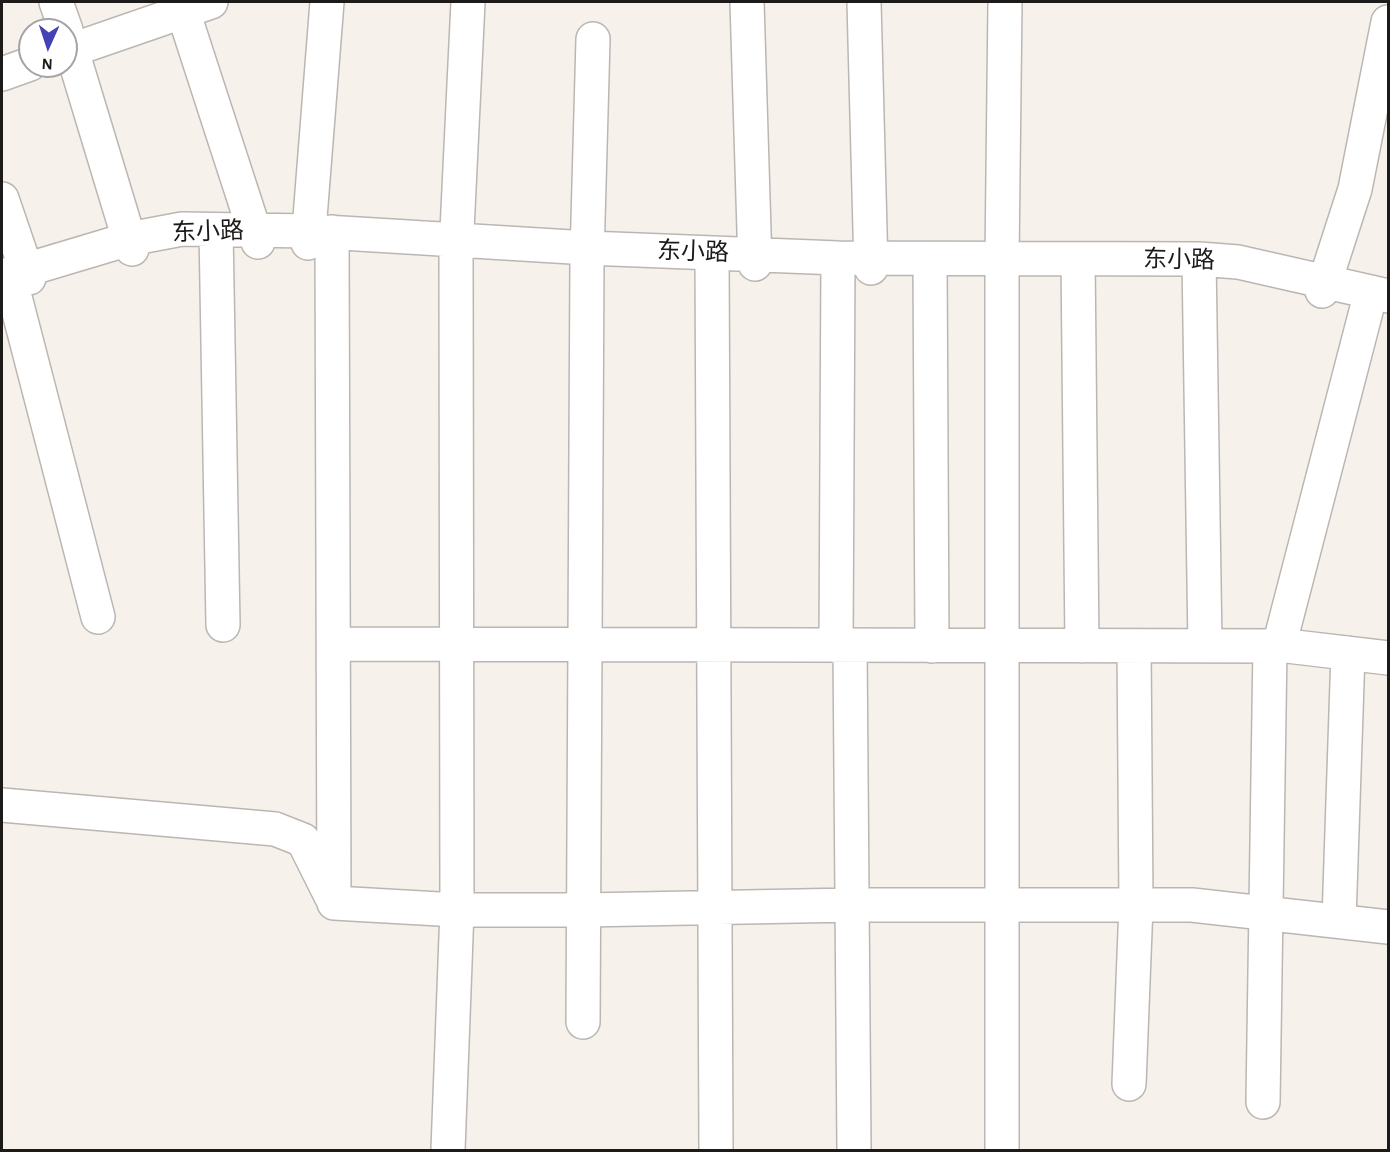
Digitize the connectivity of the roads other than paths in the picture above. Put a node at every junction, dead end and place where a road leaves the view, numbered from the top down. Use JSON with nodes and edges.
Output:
{"nodes":[{"id":1,"x":56,"y":2,"type":"edge"},
{"id":2,"x":327,"y":2,"type":"edge"},
{"id":3,"x":468,"y":2,"type":"edge"},
{"id":4,"x":747,"y":2,"type":"edge"},
{"id":5,"x":864,"y":2,"type":"edge"},
{"id":6,"x":1005,"y":2,"type":"edge"},
{"id":7,"x":192,"y":5,"type":"edge"},
{"id":8,"x":61,"y":18,"type":"edge"},
{"id":9,"x":1389,"y":22,"type":"edge"},
{"id":10,"x":78,"y":38,"type":"edge"},
{"id":11,"x":593,"y":39,"type":"dead end"},
{"id":12,"x":18,"y":68,"type":"edge"},
{"id":13,"x":2,"y":74,"type":"edge"},
{"id":14,"x":78,"y":76,"type":"edge"},
{"id":15,"x":2,"y":199,"type":"edge"},
{"id":16,"x":216,"y":236,"type":"junction"},
{"id":17,"x":256,"y":236,"type":"junction"},
{"id":18,"x":321,"y":237,"type":"junction"},
{"id":19,"x":131,"y":244,"type":"junction"},
{"id":20,"x":456,"y":245,"type":"junction"},
{"id":21,"x":587,"y":252,"type":"junction"},
{"id":22,"x":712,"y":258,"type":"junction"},
{"id":23,"x":755,"y":259,"type":"junction"},
{"id":24,"x":837,"y":263,"type":"junction"},
{"id":25,"x":871,"y":263,"type":"junction"},
{"id":26,"x":931,"y":263,"type":"junction"},
{"id":27,"x":1002,"y":264,"type":"junction"},
{"id":28,"x":1078,"y":264,"type":"junction"},
{"id":29,"x":1199,"y":264,"type":"junction"},
{"id":30,"x":13,"y":278,"type":"edge"},
{"id":31,"x":1323,"y":287,"type":"junction"},
{"id":32,"x":1379,"y":298,"type":"edge"},
{"id":33,"x":98,"y":617,"type":"dead end"},
{"id":34,"x":222,"y":625,"type":"dead end"},
{"id":35,"x":334,"y":644,"type":"junction"},
{"id":36,"x":456,"y":646,"type":"junction"},
{"id":37,"x":585,"y":646,"type":"junction"},
{"id":38,"x":714,"y":646,"type":"junction"},
{"id":39,"x":843,"y":646,"type":"junction"},
{"id":40,"x":932,"y":646,"type":"junction"},
{"id":41,"x":1003,"y":646,"type":"junction"},
{"id":42,"x":1082,"y":646,"type":"junction"},
{"id":43,"x":1134,"y":646,"type":"junction"},
{"id":44,"x":1205,"y":646,"type":"junction"},
{"id":45,"x":1275,"y":647,"type":"junction"},
{"id":46,"x":1348,"y":653,"type":"junction"},
{"id":47,"x":1389,"y":658,"type":"edge"},
{"id":48,"x":2,"y":805,"type":"edge"},
{"id":49,"x":334,"y":903,"type":"junction"},
{"id":50,"x":852,"y":905,"type":"junction"},
{"id":51,"x":1002,"y":905,"type":"junction"},
{"id":52,"x":1136,"y":905,"type":"junction"},
{"id":53,"x":715,"y":908,"type":"junction"},
{"id":54,"x":457,"y":910,"type":"junction"},
{"id":55,"x":584,"y":910,"type":"junction"},
{"id":56,"x":1265,"y":914,"type":"junction"},
{"id":57,"x":1339,"y":920,"type":"junction"},
{"id":58,"x":1389,"y":927,"type":"edge"},
{"id":59,"x":583,"y":1022,"type":"dead end"},
{"id":60,"x":1130,"y":1084,"type":"dead end"},
{"id":61,"x":1263,"y":1102,"type":"dead end"},
{"id":62,"x":448,"y":1150,"type":"edge"},
{"id":63,"x":716,"y":1150,"type":"edge"},
{"id":64,"x":854,"y":1150,"type":"edge"},
{"id":65,"x":1002,"y":1150,"type":"edge"}],
"edges":[{"from":1,"to":8,"type":"street"},
{"from":2,"to":18,"type":"street"},
{"from":3,"to":20,"type":"street"},
{"from":4,"to":23,"type":"street"},
{"from":5,"to":25,"type":"street"},
{"from":6,"to":27,"type":"street"},
{"from":7,"to":10,"type":"street"},
{"from":7,"to":17,"type":"street"},
{"from":9,"to":31,"type":"street"},
{"from":11,"to":21,"type":"street"},
{"from":12,"to":13,"type":"street"},
{"from":14,"to":19,"type":"street"},
{"from":15,"to":30,"type":"street"},
{"from":16,"to":17,"type":"street","name":"东小路"},
{"from":16,"to":19,"type":"street","name":"东小路"},
{"from":16,"to":34,"type":"street"},
{"from":17,"to":18,"type":"street","name":"东小路"},
{"from":18,"to":20,"type":"street","name":"东小路"},
{"from":18,"to":35,"type":"street"},
{"from":19,"to":30,"type":"street","name":"东小路"},
{"from":20,"to":21,"type":"street","name":"东小路"},
{"from":20,"to":36,"type":"street"},
{"from":21,"to":22,"type":"street","name":"东小路"},
{"from":21,"to":37,"type":"street"},
{"from":22,"to":23,"type":"street","name":"东小路"},
{"from":22,"to":38,"type":"street"},
{"from":23,"to":24,"type":"street","name":"东小路"},
{"from":24,"to":25,"type":"street","name":"东小路"},
{"from":24,"to":39,"type":"street"},
{"from":25,"to":26,"type":"street","name":"东小路"},
{"from":26,"to":27,"type":"street","name":"东小路"},
{"from":26,"to":40,"type":"street"},
{"from":27,"to":28,"type":"street","name":"东小路"},
{"from":27,"to":41,"type":"street"},
{"from":28,"to":29,"type":"street","name":"东小路"},
{"from":28,"to":42,"type":"street"},
{"from":29,"to":31,"type":"street","name":"东小路"},
{"from":29,"to":44,"type":"street"},
{"from":30,"to":33,"type":"street"},
{"from":31,"to":32,"type":"street","name":"东小路"},
{"from":32,"to":45,"type":"street"},
{"from":35,"to":36,"type":"street"},
{"from":35,"to":49,"type":"street"},
{"from":36,"to":37,"type":"street"},
{"from":36,"to":54,"type":"street"},
{"from":37,"to":38,"type":"street"},
{"from":37,"to":55,"type":"street"},
{"from":38,"to":39,"type":"street"},
{"from":38,"to":53,"type":"street"},
{"from":39,"to":40,"type":"street"},
{"from":39,"to":50,"type":"street"},
{"from":40,"to":41,"type":"street"},
{"from":41,"to":42,"type":"street"},
{"from":41,"to":51,"type":"street"},
{"from":42,"to":43,"type":"street"},
{"from":43,"to":44,"type":"street"},
{"from":43,"to":52,"type":"street"},
{"from":44,"to":45,"type":"street"},
{"from":45,"to":46,"type":"street"},
{"from":45,"to":56,"type":"street"},
{"from":46,"to":47,"type":"street"},
{"from":46,"to":57,"type":"street"},
{"from":48,"to":49,"type":"street"},
{"from":49,"to":54,"type":"street"},
{"from":50,"to":51,"type":"street"},
{"from":50,"to":53,"type":"street"},
{"from":50,"to":64,"type":"street"},
{"from":51,"to":52,"type":"street"},
{"from":51,"to":65,"type":"street"},
{"from":52,"to":56,"type":"street"},
{"from":52,"to":60,"type":"street"},
{"from":53,"to":55,"type":"street"},
{"from":53,"to":63,"type":"street"},
{"from":54,"to":55,"type":"street"},
{"from":54,"to":62,"type":"street"},
{"from":55,"to":59,"type":"street"},
{"from":56,"to":57,"type":"street"},
{"from":56,"to":61,"type":"street"},
{"from":57,"to":58,"type":"street"}]}
